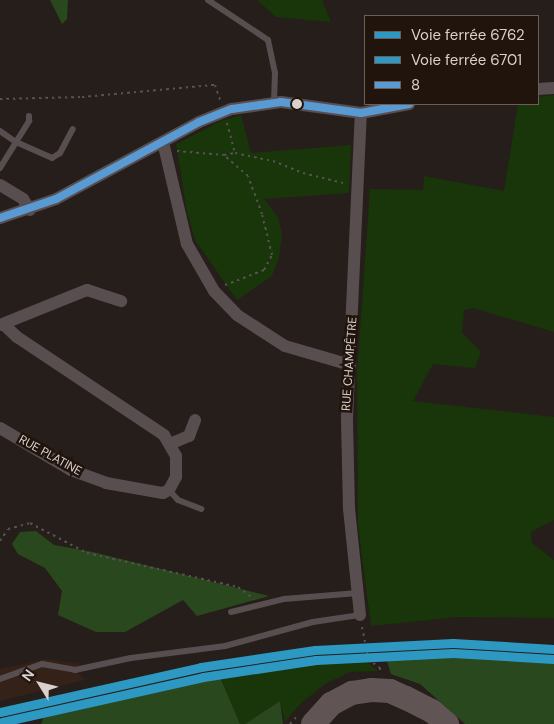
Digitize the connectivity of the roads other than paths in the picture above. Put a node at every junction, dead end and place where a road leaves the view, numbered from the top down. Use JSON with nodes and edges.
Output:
{"nodes":[{"id":1,"x":208,"y":0,"type":"edge"},
{"id":2,"x":554,"y":88,"type":"edge"},
{"id":3,"x":539,"y":89,"type":"edge"},
{"id":4,"x":274,"y":102,"type":"junction"},
{"id":5,"x":404,"y":105,"type":"edge"},
{"id":6,"x":361,"y":113,"type":"junction"},
{"id":7,"x":29,"y":116,"type":"dead end"},
{"id":8,"x":73,"y":129,"type":"dead end"},
{"id":9,"x":0,"y":131,"type":"edge"},
{"id":10,"x":16,"y":142,"type":"junction"},
{"id":11,"x":164,"y":145,"type":"junction"},
{"id":12,"x":0,"y":168,"type":"edge"},
{"id":13,"x":0,"y":184,"type":"edge"},
{"id":14,"x":30,"y":210,"type":"junction"},
{"id":15,"x":0,"y":218,"type":"edge"},
{"id":16,"x":121,"y":301,"type":"dead end"},
{"id":17,"x":2,"y":325,"type":"edge"},
{"id":18,"x":350,"y":365,"type":"junction"},
{"id":19,"x":195,"y":420,"type":"dead end"},
{"id":20,"x":0,"y":428,"type":"edge"},
{"id":21,"x":170,"y":444,"type":"junction"},
{"id":22,"x":169,"y":490,"type":"junction"},
{"id":23,"x":201,"y":509,"type":"dead end"},
{"id":24,"x":358,"y":593,"type":"junction"},
{"id":25,"x":231,"y":612,"type":"dead end"},
{"id":26,"x":360,"y":615,"type":"joint"},
{"id":27,"x":0,"y":679,"type":"edge"},
{"id":28,"x":406,"y":698,"type":"junction"},
{"id":29,"x":312,"y":722,"type":"edge"},
{"id":30,"x":427,"y":724,"type":"edge"},
{"id":31,"x":447,"y":724,"type":"edge"}],
"edges":[{"from":1,"to":4,"type":"lane"},
{"from":2,"to":3,"type":"street"},
{"from":4,"to":6,"type":"street"},
{"from":4,"to":11,"type":"street"},
{"from":5,"to":6,"type":"street"},
{"from":6,"to":18,"type":"street","name":"RUE CHAMPÊTRE"},
{"from":7,"to":10,"type":"lane"},
{"from":8,"to":10,"type":"lane"},
{"from":9,"to":10,"type":"lane"},
{"from":10,"to":12,"type":"lane"},
{"from":11,"to":14,"type":"street"},
{"from":11,"to":18,"type":"street"},
{"from":13,"to":14,"type":"street"},
{"from":14,"to":15,"type":"street"},
{"from":16,"to":17,"type":"street"},
{"from":17,"to":21,"type":"street"},
{"from":18,"to":24,"type":"street","name":"RUE CHAMPÊTRE"},
{"from":19,"to":21,"type":"street"},
{"from":20,"to":22,"type":"street","name":"RUE PLATINE"},
{"from":21,"to":22,"type":"street"},
{"from":22,"to":23,"type":"lane"},
{"from":24,"to":25,"type":"lane"},
{"from":24,"to":26,"type":"street","name":"RUE CHAMPÊTRE"},
{"from":26,"to":27,"type":"lane"},
{"from":28,"to":29,"type":"highway"},
{"from":28,"to":30,"type":"highway"},
{"from":28,"to":31,"type":"highway"}]}
